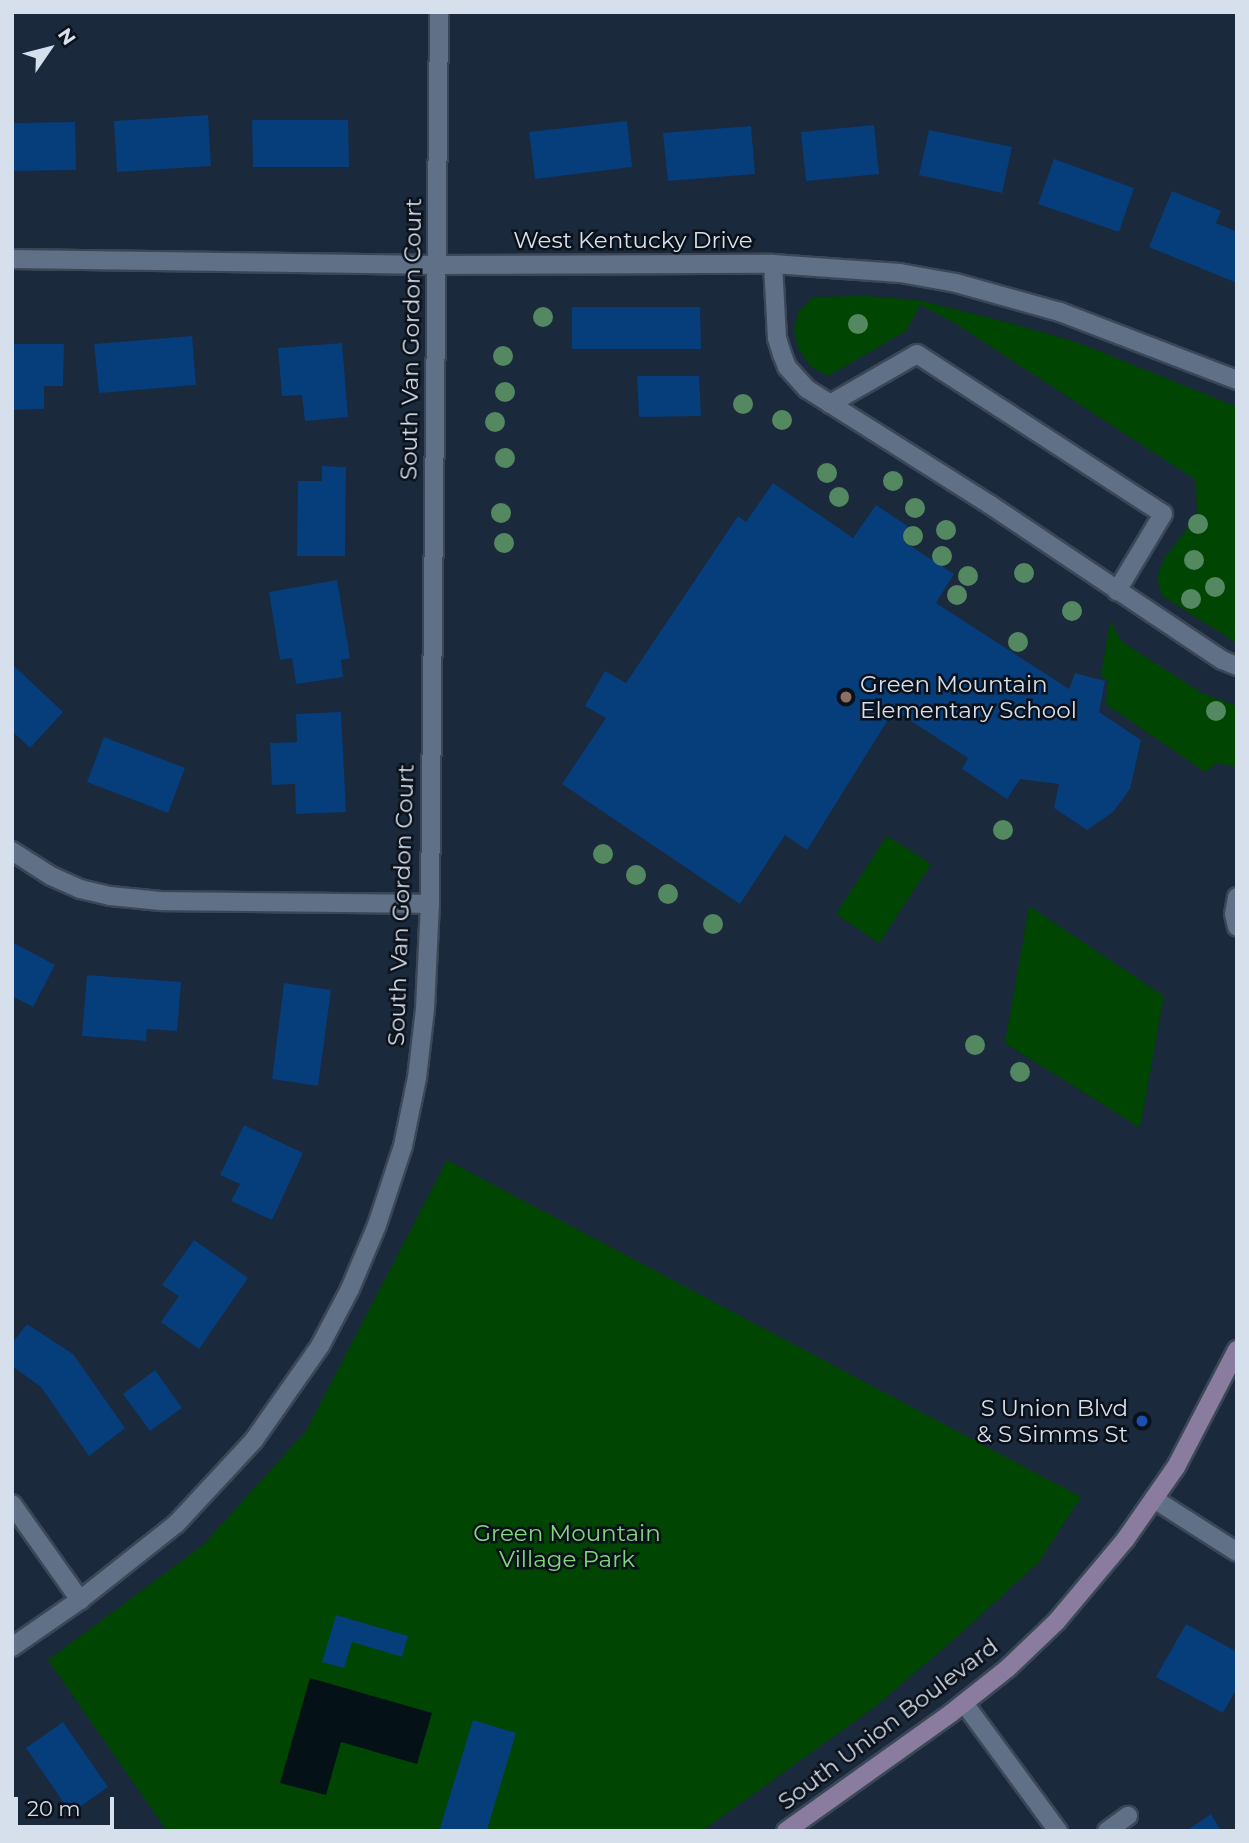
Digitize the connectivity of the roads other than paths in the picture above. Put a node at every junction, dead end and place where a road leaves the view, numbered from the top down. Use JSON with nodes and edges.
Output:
{"nodes":[{"id":1,"x":439,"y":12,"type":"edge"},
{"id":2,"x":12,"y":259,"type":"edge"},
{"id":3,"x":773,"y":264,"type":"junction"},
{"id":4,"x":436,"y":265,"type":"junction"},
{"id":5,"x":1237,"y":380,"type":"edge"},
{"id":6,"x":830,"y":404,"type":"junction"},
{"id":7,"x":1117,"y":591,"type":"junction"},
{"id":8,"x":1237,"y":666,"type":"edge"},
{"id":9,"x":12,"y":851,"type":"edge"},
{"id":10,"x":1237,"y":897,"type":"edge"},
{"id":11,"x":430,"y":904,"type":"junction"},
{"id":12,"x":1237,"y":927,"type":"edge"},
{"id":13,"x":1237,"y":1350,"type":"edge"},
{"id":14,"x":1154,"y":1499,"type":"junction"},
{"id":15,"x":12,"y":1504,"type":"edge"},
{"id":16,"x":1237,"y":1552,"type":"edge"},
{"id":17,"x":80,"y":1600,"type":"junction"},
{"id":18,"x":12,"y":1647,"type":"edge"},
{"id":19,"x":964,"y":1703,"type":"junction"},
{"id":20,"x":1128,"y":1816,"type":"dead end"},
{"id":21,"x":786,"y":1831,"type":"edge"},
{"id":22,"x":1058,"y":1831,"type":"edge"},
{"id":23,"x":1107,"y":1831,"type":"edge"}],
"edges":[{"from":1,"to":4,"type":"street","name":"South Van Gordon Court"},
{"from":2,"to":4,"type":"street","name":"West Kentucky Drive"},
{"from":3,"to":4,"type":"street","name":"West Kentucky Drive"},
{"from":3,"to":5,"type":"street","name":"West Kentucky Drive"},
{"from":3,"to":6,"type":"street"},
{"from":4,"to":11,"type":"street","name":"South Van Gordon Court"},
{"from":6,"to":7,"type":"street"},
{"from":6,"to":7,"type":"street"},
{"from":7,"to":8,"type":"street"},
{"from":9,"to":11,"type":"street"},
{"from":10,"to":12,"type":"street"},
{"from":11,"to":17,"type":"street","name":"South Van Gordon Court"},
{"from":13,"to":14,"type":"main road","name":"South Union Boulevard"},
{"from":14,"to":16,"type":"street"},
{"from":14,"to":19,"type":"main road","name":"South Union Boulevard"},
{"from":15,"to":17,"type":"street"},
{"from":17,"to":18,"type":"street","name":"South Van Gordon Court"},
{"from":19,"to":21,"type":"main road","name":"South Union Boulevard"},
{"from":19,"to":22,"type":"street"},
{"from":20,"to":23,"type":"street"}]}
